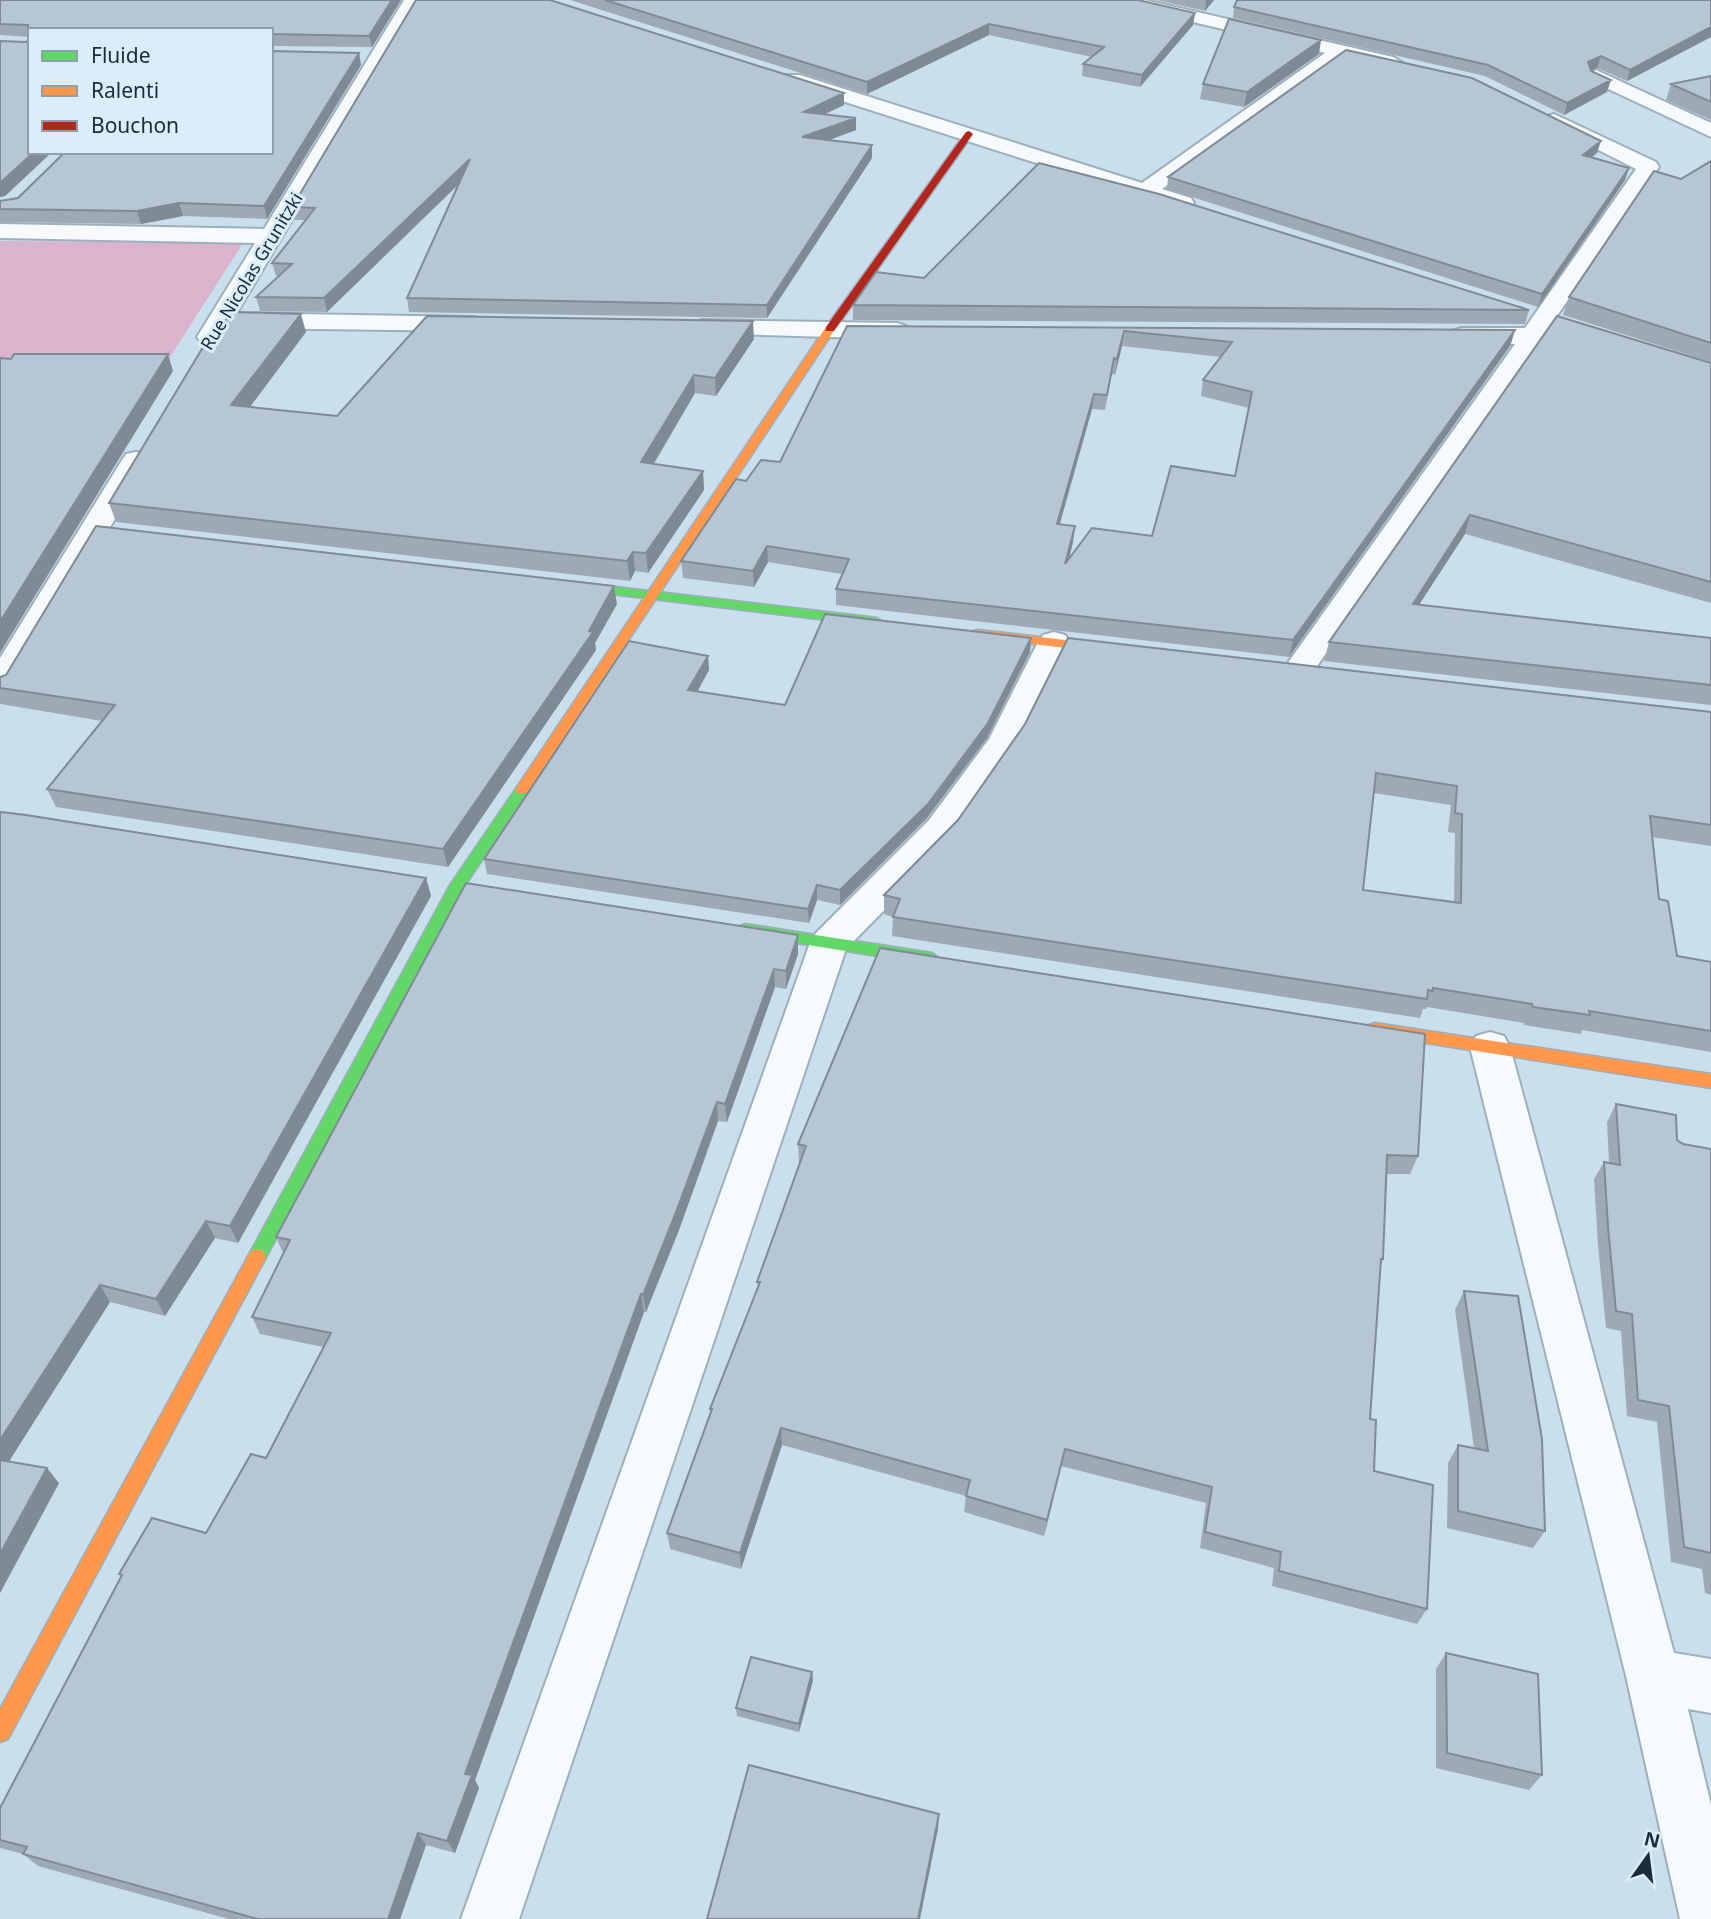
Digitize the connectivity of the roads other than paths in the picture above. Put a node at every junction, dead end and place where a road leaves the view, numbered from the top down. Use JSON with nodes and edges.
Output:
{"nodes":[{"id":1,"x":413,"y":0,"type":"edge"},
{"id":2,"x":1122,"y":0,"type":"edge"},
{"id":3,"x":1340,"y":51,"type":"junction"},
{"id":4,"x":354,"y":56,"type":"edge"},
{"id":5,"x":381,"y":56,"type":"junction"},
{"id":6,"x":1415,"y":68,"type":"edge"},
{"id":7,"x":769,"y":71,"type":"edge"},
{"id":8,"x":1596,"y":76,"type":"edge"},
{"id":9,"x":1538,"y":113,"type":"edge"},
{"id":10,"x":1711,"y":131,"type":"edge"},
{"id":11,"x":969,"y":134,"type":"junction"},
{"id":12,"x":1145,"y":191,"type":"junction"},
{"id":13,"x":1209,"y":212,"type":"edge"},
{"id":14,"x":0,"y":232,"type":"edge"},
{"id":15,"x":272,"y":236,"type":"junction"},
{"id":16,"x":1519,"y":312,"type":"edge"},
{"id":17,"x":220,"y":320,"type":"junction"},
{"id":18,"x":497,"y":325,"type":"edge"},
{"id":19,"x":677,"y":327,"type":"edge"},
{"id":20,"x":1539,"y":328,"type":"junction"},
{"id":21,"x":1569,"y":328,"type":"edge"},
{"id":22,"x":829,"y":330,"type":"junction"},
{"id":23,"x":926,"y":331,"type":"edge"},
{"id":24,"x":1437,"y":335,"type":"edge"},
{"id":25,"x":199,"y":355,"type":"edge"},
{"id":26,"x":150,"y":437,"type":"edge"},
{"id":27,"x":555,"y":584,"type":"edge"},
{"id":28,"x":650,"y":596,"type":"junction"},
{"id":29,"x":893,"y":624,"type":"edge"},
{"id":30,"x":960,"y":632,"type":"edge"},
{"id":31,"x":1054,"y":642,"type":"junction"},
{"id":32,"x":1136,"y":652,"type":"edge"},
{"id":33,"x":1298,"y":671,"type":"edge"},
{"id":34,"x":0,"y":684,"type":"edge"},
{"id":35,"x":733,"y":928,"type":"edge"},
{"id":36,"x":829,"y":943,"type":"junction"},
{"id":37,"x":953,"y":962,"type":"edge"},
{"id":38,"x":1353,"y":1025,"type":"edge"},
{"id":39,"x":1490,"y":1047,"type":"junction"},
{"id":40,"x":1711,"y":1081,"type":"edge"},
{"id":41,"x":1653,"y":1676,"type":"junction"},
{"id":42,"x":1711,"y":1686,"type":"edge"},
{"id":43,"x":0,"y":1731,"type":"edge"},
{"id":44,"x":490,"y":1919,"type":"edge"},
{"id":45,"x":1709,"y":1919,"type":"edge"}],
"edges":[{"from":1,"to":5,"type":"street","name":"Rue Nicolas Grunitzki"},
{"from":2,"to":3,"type":"street"},
{"from":3,"to":6,"type":"street"},
{"from":3,"to":12,"type":"street"},
{"from":4,"to":5,"type":"street"},
{"from":5,"to":15,"type":"street","name":"Rue Nicolas Grunitzki"},
{"from":7,"to":11,"type":"street"},
{"from":8,"to":10,"type":"street"},
{"from":9,"to":20,"type":"street"},
{"from":11,"to":12,"type":"street"},
{"from":11,"to":22,"type":"street"},
{"from":12,"to":13,"type":"street"},
{"from":14,"to":15,"type":"street"},
{"from":15,"to":17,"type":"street","name":"Rue Nicolas Grunitzki"},
{"from":16,"to":20,"type":"street"},
{"from":17,"to":18,"type":"street"},
{"from":17,"to":25,"type":"street","name":"Rue Nicolas Grunitzki"},
{"from":19,"to":22,"type":"street"},
{"from":20,"to":21,"type":"street"},
{"from":20,"to":24,"type":"street"},
{"from":20,"to":33,"type":"street"},
{"from":22,"to":23,"type":"street"},
{"from":22,"to":28,"type":"street"},
{"from":26,"to":34,"type":"street"},
{"from":27,"to":28,"type":"street"},
{"from":28,"to":29,"type":"street"},
{"from":28,"to":43,"type":"street"},
{"from":30,"to":31,"type":"street"},
{"from":31,"to":32,"type":"street"},
{"from":31,"to":36,"type":"street"},
{"from":35,"to":36,"type":"street"},
{"from":36,"to":37,"type":"street"},
{"from":36,"to":44,"type":"street"},
{"from":38,"to":39,"type":"street"},
{"from":39,"to":40,"type":"street"},
{"from":39,"to":41,"type":"street"},
{"from":41,"to":42,"type":"street"},
{"from":41,"to":45,"type":"street"}]}
